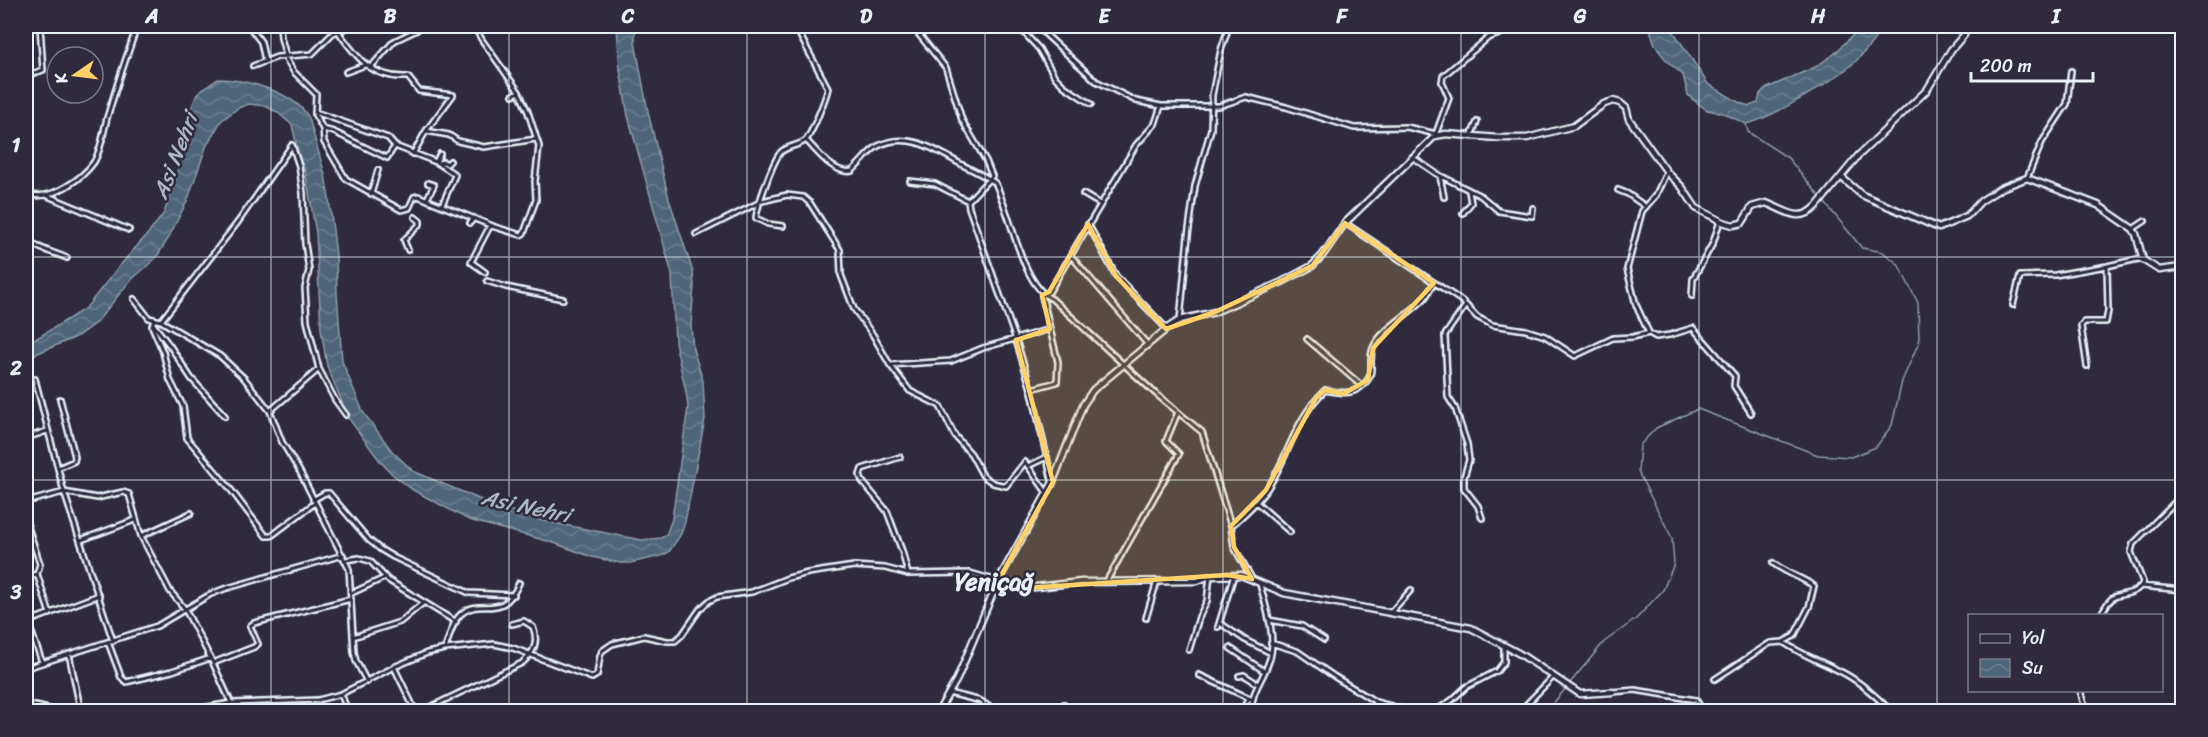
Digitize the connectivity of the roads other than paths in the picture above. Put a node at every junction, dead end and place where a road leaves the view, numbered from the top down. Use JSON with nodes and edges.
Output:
{"nodes":[{"id":1,"x":40,"y":26,"type":"edge"},
{"id":2,"x":137,"y":26,"type":"edge"},
{"id":3,"x":249,"y":26,"type":"edge"},
{"id":4,"x":280,"y":26,"type":"edge"},
{"id":5,"x":351,"y":26,"type":"edge"},
{"id":6,"x":474,"y":26,"type":"edge"},
{"id":7,"x":795,"y":26,"type":"edge"},
{"id":8,"x":912,"y":26,"type":"edge"},
{"id":9,"x":1018,"y":26,"type":"edge"},
{"id":10,"x":1031,"y":26,"type":"edge"},
{"id":11,"x":1045,"y":26,"type":"edge"},
{"id":12,"x":1229,"y":26,"type":"edge"},
{"id":13,"x":1510,"y":26,"type":"edge"},
{"id":14,"x":1967,"y":26,"type":"edge"},
{"id":15,"x":417,"y":30,"type":"dead end"},
{"id":16,"x":338,"y":31,"type":"junction"},
{"id":17,"x":1043,"y":32,"type":"junction"},
{"id":18,"x":285,"y":56,"type":"junction"},
{"id":19,"x":266,"y":61,"type":"junction"},
{"id":20,"x":365,"y":64,"type":"junction"},
{"id":21,"x":253,"y":66,"type":"dead end"},
{"id":22,"x":370,"y":68,"type":"junction"},
{"id":23,"x":2071,"y":71,"type":"dead end"},
{"id":24,"x":346,"y":72,"type":"dead end"},
{"id":25,"x":26,"y":76,"type":"edge"},
{"id":26,"x":519,"y":92,"type":"junction"},
{"id":27,"x":513,"y":95,"type":"dead end"},
{"id":28,"x":1091,"y":104,"type":"dead end"},
{"id":29,"x":1161,"y":106,"type":"junction"},
{"id":30,"x":1212,"y":106,"type":"junction"},
{"id":31,"x":315,"y":112,"type":"junction"},
{"id":32,"x":1477,"y":122,"type":"dead end"},
{"id":33,"x":323,"y":129,"type":"junction"},
{"id":34,"x":426,"y":131,"type":"junction"},
{"id":35,"x":1436,"y":135,"type":"junction"},
{"id":36,"x":1471,"y":136,"type":"junction"},
{"id":37,"x":536,"y":139,"type":"junction"},
{"id":38,"x":806,"y":140,"type":"junction"},
{"id":39,"x":395,"y":146,"type":"junction"},
{"id":40,"x":413,"y":154,"type":"junction"},
{"id":41,"x":440,"y":154,"type":"dead end"},
{"id":42,"x":1412,"y":157,"type":"junction"},
{"id":43,"x":450,"y":161,"type":"dead end"},
{"id":44,"x":437,"y":163,"type":"junction"},
{"id":45,"x":378,"y":170,"type":"dead end"},
{"id":46,"x":1667,"y":172,"type":"junction"},
{"id":47,"x":1440,"y":176,"type":"junction"},
{"id":48,"x":1840,"y":178,"type":"junction"},
{"id":49,"x":2027,"y":178,"type":"junction"},
{"id":50,"x":989,"y":180,"type":"junction"},
{"id":51,"x":910,"y":181,"type":"dead end"},
{"id":52,"x":428,"y":183,"type":"dead end"},
{"id":53,"x":1618,"y":189,"type":"dead end"},
{"id":54,"x":1469,"y":191,"type":"junction"},
{"id":55,"x":1083,"y":194,"type":"dead end"},
{"id":56,"x":371,"y":195,"type":"junction"},
{"id":57,"x":48,"y":196,"type":"junction"},
{"id":58,"x":1444,"y":197,"type":"dead end"},
{"id":59,"x":427,"y":199,"type":"junction"},
{"id":60,"x":968,"y":201,"type":"junction"},
{"id":61,"x":759,"y":202,"type":"junction"},
{"id":62,"x":26,"y":203,"type":"edge"},
{"id":63,"x":1100,"y":204,"type":"junction"},
{"id":64,"x":442,"y":205,"type":"junction"},
{"id":65,"x":1646,"y":207,"type":"junction"},
{"id":66,"x":1533,"y":208,"type":"dead end"},
{"id":67,"x":1463,"y":213,"type":"dead end"},
{"id":68,"x":415,"y":217,"type":"dead end"},
{"id":69,"x":474,"y":218,"type":"junction"},
{"id":70,"x":1720,"y":221,"type":"junction"},
{"id":71,"x":2145,"y":221,"type":"dead end"},
{"id":72,"x":470,"y":223,"type":"dead end"},
{"id":73,"x":1345,"y":223,"type":"junction"},
{"id":74,"x":490,"y":225,"type":"junction"},
{"id":75,"x":1088,"y":225,"type":"junction"},
{"id":76,"x":783,"y":226,"type":"dead end"},
{"id":77,"x":2133,"y":229,"type":"junction"},
{"id":78,"x":129,"y":230,"type":"dead end"},
{"id":79,"x":696,"y":234,"type":"dead end"},
{"id":80,"x":26,"y":239,"type":"edge"},
{"id":81,"x":408,"y":250,"type":"dead end"},
{"id":82,"x":1070,"y":255,"type":"junction"},
{"id":83,"x":67,"y":258,"type":"dead end"},
{"id":84,"x":2143,"y":260,"type":"junction"},
{"id":85,"x":2107,"y":266,"type":"junction"},
{"id":86,"x":2182,"y":267,"type":"edge"},
{"id":87,"x":485,"y":272,"type":"dead end"},
{"id":88,"x":487,"y":281,"type":"dead end"},
{"id":89,"x":1434,"y":283,"type":"junction"},
{"id":90,"x":1042,"y":295,"type":"junction"},
{"id":91,"x":1692,"y":296,"type":"dead end"},
{"id":92,"x":563,"y":298,"type":"dead end"},
{"id":93,"x":134,"y":299,"type":"dead end"},
{"id":94,"x":1466,"y":305,"type":"junction"},
{"id":95,"x":2013,"y":306,"type":"dead end"},
{"id":96,"x":1180,"y":320,"type":"junction"},
{"id":97,"x":153,"y":321,"type":"junction"},
{"id":98,"x":161,"y":321,"type":"junction"},
{"id":99,"x":1050,"y":329,"type":"junction"},
{"id":100,"x":1167,"y":329,"type":"junction"},
{"id":101,"x":1649,"y":333,"type":"junction"},
{"id":102,"x":1307,"y":339,"type":"dead end"},
{"id":103,"x":1016,"y":340,"type":"junction"},
{"id":104,"x":1148,"y":345,"type":"junction"},
{"id":105,"x":890,"y":365,"type":"junction"},
{"id":106,"x":1125,"y":365,"type":"junction"},
{"id":107,"x":2087,"y":366,"type":"dead end"},
{"id":108,"x":319,"y":369,"type":"junction"},
{"id":109,"x":34,"y":379,"type":"dead end"},
{"id":110,"x":1362,"y":386,"type":"junction"},
{"id":111,"x":1031,"y":389,"type":"junction"},
{"id":112,"x":60,"y":399,"type":"dead end"},
{"id":113,"x":270,"y":411,"type":"junction"},
{"id":114,"x":1178,"y":412,"type":"junction"},
{"id":115,"x":1751,"y":412,"type":"dead end"},
{"id":116,"x":346,"y":415,"type":"dead end"},
{"id":117,"x":225,"y":416,"type":"dead end"},
{"id":118,"x":47,"y":431,"type":"junction"},
{"id":119,"x":26,"y":438,"type":"edge"},
{"id":120,"x":900,"y":457,"type":"dead end"},
{"id":121,"x":1047,"y":457,"type":"junction"},
{"id":122,"x":1028,"y":466,"type":"junction"},
{"id":123,"x":58,"y":468,"type":"junction"},
{"id":124,"x":1052,"y":480,"type":"junction"},
{"id":125,"x":64,"y":492,"type":"junction"},
{"id":126,"x":1047,"y":493,"type":"junction"},
{"id":127,"x":2182,"y":495,"type":"edge"},
{"id":128,"x":26,"y":501,"type":"edge"},
{"id":129,"x":314,"y":502,"type":"junction"},
{"id":130,"x":1256,"y":502,"type":"junction"},
{"id":131,"x":191,"y":513,"type":"dead end"},
{"id":132,"x":1482,"y":518,"type":"dead end"},
{"id":133,"x":135,"y":520,"type":"junction"},
{"id":134,"x":26,"y":521,"type":"edge"},
{"id":135,"x":1231,"y":526,"type":"junction"},
{"id":136,"x":1290,"y":532,"type":"dead end"},
{"id":137,"x":141,"y":536,"type":"junction"},
{"id":138,"x":81,"y":540,"type":"junction"},
{"id":139,"x":343,"y":555,"type":"junction"},
{"id":140,"x":346,"y":560,"type":"junction"},
{"id":141,"x":1773,"y":563,"type":"dead end"},
{"id":142,"x":37,"y":574,"type":"junction"},
{"id":143,"x":908,"y":574,"type":"junction"},
{"id":144,"x":1234,"y":575,"type":"junction"},
{"id":145,"x":1210,"y":576,"type":"junction"},
{"id":146,"x":26,"y":577,"type":"edge"},
{"id":147,"x":384,"y":578,"type":"junction"},
{"id":148,"x":1252,"y":579,"type":"junction"},
{"id":149,"x":999,"y":581,"type":"junction"},
{"id":150,"x":1157,"y":581,"type":"junction"},
{"id":151,"x":1106,"y":582,"type":"junction"},
{"id":152,"x":519,"y":583,"type":"dead end"},
{"id":153,"x":1260,"y":583,"type":"junction"},
{"id":154,"x":2141,"y":586,"type":"junction"},
{"id":155,"x":1411,"y":590,"type":"dead end"},
{"id":156,"x":2182,"y":590,"type":"edge"},
{"id":157,"x":352,"y":593,"type":"junction"},
{"id":158,"x":99,"y":595,"type":"junction"},
{"id":159,"x":514,"y":595,"type":"junction"},
{"id":160,"x":351,"y":598,"type":"junction"},
{"id":161,"x":423,"y":603,"type":"junction"},
{"id":162,"x":185,"y":609,"type":"junction"},
{"id":163,"x":1390,"y":613,"type":"junction"},
{"id":164,"x":50,"y":614,"type":"junction"},
{"id":165,"x":2101,"y":614,"type":"edge"},
{"id":166,"x":26,"y":616,"type":"edge"},
{"id":167,"x":1146,"y":618,"type":"dead end"},
{"id":168,"x":1269,"y":620,"type":"junction"},
{"id":169,"x":27,"y":622,"type":"junction"},
{"id":170,"x":456,"y":622,"type":"junction"},
{"id":171,"x":512,"y":624,"type":"dead end"},
{"id":172,"x":353,"y":637,"type":"junction"},
{"id":173,"x":1324,"y":640,"type":"dead end"},
{"id":174,"x":113,"y":641,"type":"junction"},
{"id":175,"x":108,"y":642,"type":"junction"},
{"id":176,"x":1783,"y":642,"type":"junction"},
{"id":177,"x":1272,"y":644,"type":"junction"},
{"id":178,"x":1504,"y":645,"type":"junction"},
{"id":179,"x":1230,"y":648,"type":"dead end"},
{"id":180,"x":445,"y":649,"type":"junction"},
{"id":181,"x":1188,"y":650,"type":"dead end"},
{"id":182,"x":69,"y":654,"type":"junction"},
{"id":183,"x":1271,"y":654,"type":"junction"},
{"id":184,"x":532,"y":655,"type":"junction"},
{"id":185,"x":212,"y":660,"type":"junction"},
{"id":186,"x":43,"y":663,"type":"junction"},
{"id":187,"x":394,"y":667,"type":"junction"},
{"id":188,"x":26,"y":668,"type":"edge"},
{"id":189,"x":1264,"y":671,"type":"junction"},
{"id":190,"x":1199,"y":675,"type":"dead end"},
{"id":191,"x":1239,"y":676,"type":"dead end"},
{"id":192,"x":1553,"y":677,"type":"junction"},
{"id":193,"x":1715,"y":679,"type":"dead end"},
{"id":194,"x":367,"y":682,"type":"junction"},
{"id":195,"x":1258,"y":684,"type":"junction"},
{"id":196,"x":1612,"y":692,"type":"joint"},
{"id":197,"x":2081,"y":692,"type":"edge"},
{"id":198,"x":949,"y":693,"type":"junction"},
{"id":199,"x":340,"y":694,"type":"junction"},
{"id":200,"x":1250,"y":699,"type":"junction"},
{"id":201,"x":1376,"y":702,"type":"junction"},
{"id":202,"x":231,"y":703,"type":"junction"},
{"id":203,"x":26,"y":704,"type":"edge"},
{"id":204,"x":1064,"y":704,"type":"dead end"},
{"id":205,"x":62,"y":711,"type":"edge"},
{"id":206,"x":81,"y":711,"type":"edge"},
{"id":207,"x":179,"y":711,"type":"edge"},
{"id":208,"x":348,"y":711,"type":"edge"},
{"id":209,"x":418,"y":711,"type":"edge"},
{"id":210,"x":938,"y":711,"type":"edge"},
{"id":211,"x":997,"y":711,"type":"edge"},
{"id":212,"x":1066,"y":711,"type":"edge"},
{"id":213,"x":1240,"y":711,"type":"edge"},
{"id":214,"x":1251,"y":711,"type":"edge"},
{"id":215,"x":1368,"y":711,"type":"edge"},
{"id":216,"x":1519,"y":711,"type":"edge"},
{"id":217,"x":1704,"y":711,"type":"edge"},
{"id":218,"x":1892,"y":711,"type":"edge"},
{"id":219,"x":2086,"y":711,"type":"edge"}],
"edges":[{"from":1,"to":25,"type":"street"},
{"from":2,"to":57,"type":"street"},
{"from":3,"to":19,"type":"street"},
{"from":4,"to":18,"type":"street"},
{"from":5,"to":16,"type":"street"},
{"from":6,"to":26,"type":"street"},
{"from":7,"to":38,"type":"street"},
{"from":8,"to":50,"type":"street"},
{"from":9,"to":28,"type":"street"},
{"from":10,"to":17,"type":"street"},
{"from":11,"to":17,"type":"street"},
{"from":12,"to":30,"type":"street"},
{"from":13,"to":35,"type":"street"},
{"from":14,"to":48,"type":"street"},
{"from":15,"to":22,"type":"street"},
{"from":16,"to":18,"type":"street"},
{"from":16,"to":20,"type":"street"},
{"from":17,"to":29,"type":"street"},
{"from":18,"to":19,"type":"street"},
{"from":18,"to":31,"type":"street"},
{"from":19,"to":21,"type":"street"},
{"from":20,"to":22,"type":"street"},
{"from":20,"to":24,"type":"street"},
{"from":22,"to":34,"type":"street"},
{"from":23,"to":49,"type":"street"},
{"from":26,"to":27,"type":"street"},
{"from":26,"to":37,"type":"street"},
{"from":29,"to":30,"type":"street"},
{"from":29,"to":63,"type":"street"},
{"from":30,"to":35,"type":"street"},
{"from":30,"to":96,"type":"street"},
{"from":31,"to":33,"type":"street"},
{"from":31,"to":39,"type":"street"},
{"from":32,"to":36,"type":"street"},
{"from":33,"to":39,"type":"street"},
{"from":33,"to":56,"type":"street"},
{"from":34,"to":37,"type":"street"},
{"from":34,"to":40,"type":"street"},
{"from":35,"to":36,"type":"street"},
{"from":35,"to":42,"type":"street"},
{"from":36,"to":46,"type":"street"},
{"from":37,"to":74,"type":"street"},
{"from":38,"to":50,"type":"street"},
{"from":38,"to":61,"type":"street"},
{"from":39,"to":40,"type":"street"},
{"from":40,"to":44,"type":"street"},
{"from":41,"to":44,"type":"street"},
{"from":42,"to":47,"type":"street"},
{"from":42,"to":73,"type":"street"},
{"from":43,"to":44,"type":"street"},
{"from":44,"to":64,"type":"street"},
{"from":45,"to":56,"type":"street"},
{"from":46,"to":65,"type":"street"},
{"from":46,"to":70,"type":"street"},
{"from":47,"to":54,"type":"street"},
{"from":47,"to":58,"type":"street"},
{"from":48,"to":49,"type":"street"},
{"from":48,"to":70,"type":"street"},
{"from":49,"to":77,"type":"street"},
{"from":50,"to":60,"type":"street"},
{"from":50,"to":90,"type":"street"},
{"from":51,"to":60,"type":"street"},
{"from":52,"to":59,"type":"street"},
{"from":53,"to":65,"type":"street"},
{"from":54,"to":66,"type":"street"},
{"from":54,"to":67,"type":"street"},
{"from":55,"to":63,"type":"street"},
{"from":56,"to":59,"type":"street"},
{"from":57,"to":62,"type":"street"},
{"from":57,"to":78,"type":"street"},
{"from":59,"to":64,"type":"street"},
{"from":60,"to":103,"type":"street"},
{"from":61,"to":76,"type":"street"},
{"from":61,"to":79,"type":"street"},
{"from":61,"to":105,"type":"street"},
{"from":63,"to":75,"type":"street"},
{"from":64,"to":69,"type":"street"},
{"from":65,"to":101,"type":"street"},
{"from":68,"to":81,"type":"street"},
{"from":69,"to":72,"type":"street"},
{"from":69,"to":74,"type":"street"},
{"from":70,"to":91,"type":"street"},
{"from":71,"to":77,"type":"street"},
{"from":73,"to":89,"type":"street"},
{"from":73,"to":96,"type":"street"},
{"from":74,"to":87,"type":"street"},
{"from":75,"to":82,"type":"street"},
{"from":75,"to":100,"type":"street"},
{"from":77,"to":84,"type":"street"},
{"from":80,"to":83,"type":"street"},
{"from":82,"to":90,"type":"street"},
{"from":82,"to":104,"type":"street"},
{"from":84,"to":85,"type":"street"},
{"from":84,"to":86,"type":"street"},
{"from":85,"to":95,"type":"street"},
{"from":85,"to":107,"type":"street"},
{"from":88,"to":92,"type":"street"},
{"from":89,"to":94,"type":"street"},
{"from":89,"to":110,"type":"street"},
{"from":90,"to":99,"type":"street"},
{"from":90,"to":106,"type":"street"},
{"from":93,"to":97,"type":"street"},
{"from":94,"to":101,"type":"street"},
{"from":94,"to":132,"type":"street"},
{"from":96,"to":100,"type":"street"},
{"from":97,"to":98,"type":"street"},
{"from":97,"to":117,"type":"street"},
{"from":97,"to":129,"type":"street"},
{"from":98,"to":108,"type":"street"},
{"from":98,"to":113,"type":"street"},
{"from":99,"to":103,"type":"street"},
{"from":99,"to":111,"type":"street"},
{"from":100,"to":104,"type":"street"},
{"from":101,"to":115,"type":"street"},
{"from":102,"to":110,"type":"street"},
{"from":103,"to":105,"type":"street"},
{"from":103,"to":111,"type":"street"},
{"from":104,"to":106,"type":"street"},
{"from":105,"to":122,"type":"street"},
{"from":106,"to":114,"type":"street"},
{"from":106,"to":124,"type":"street"},
{"from":108,"to":113,"type":"street"},
{"from":108,"to":116,"type":"street"},
{"from":109,"to":118,"type":"street"},
{"from":110,"to":130,"type":"street"},
{"from":111,"to":121,"type":"street"},
{"from":112,"to":123,"type":"street"},
{"from":113,"to":129,"type":"street"},
{"from":114,"to":135,"type":"street"},
{"from":114,"to":151,"type":"street"},
{"from":118,"to":119,"type":"street"},
{"from":118,"to":123,"type":"street"},
{"from":120,"to":143,"type":"street"},
{"from":121,"to":122,"type":"street"},
{"from":121,"to":124,"type":"street"},
{"from":122,"to":126,"type":"street"},
{"from":123,"to":125,"type":"street"},
{"from":124,"to":126,"type":"street"},
{"from":125,"to":128,"type":"street"},
{"from":125,"to":133,"type":"street"},
{"from":125,"to":138,"type":"street"},
{"from":126,"to":149,"type":"street"},
{"from":127,"to":154,"type":"street"},
{"from":129,"to":139,"type":"street"},
{"from":129,"to":159,"type":"street"},
{"from":130,"to":135,"type":"street"},
{"from":130,"to":136,"type":"street"},
{"from":131,"to":137,"type":"street"},
{"from":133,"to":137,"type":"street"},
{"from":133,"to":138,"type":"street"},
{"from":134,"to":142,"type":"street"},
{"from":135,"to":148,"type":"street"},
{"from":137,"to":162,"type":"street"},
{"from":138,"to":158,"type":"street"},
{"from":139,"to":140,"type":"street"},
{"from":139,"to":162,"type":"street"},
{"from":140,"to":147,"type":"street"},
{"from":140,"to":157,"type":"street"},
{"from":141,"to":176,"type":"street"},
{"from":142,"to":146,"type":"street"},
{"from":142,"to":164,"type":"street"},
{"from":143,"to":149,"type":"street"},
{"from":143,"to":184,"type":"street"},
{"from":144,"to":145,"type":"street"},
{"from":144,"to":148,"type":"street"},
{"from":144,"to":183,"type":"street"},
{"from":145,"to":150,"type":"street"},
{"from":145,"to":181,"type":"street"},
{"from":147,"to":157,"type":"street"},
{"from":147,"to":161,"type":"street"},
{"from":148,"to":153,"type":"street"},
{"from":149,"to":151,"type":"street"},
{"from":149,"to":198,"type":"street"},
{"from":150,"to":151,"type":"street"},
{"from":150,"to":167,"type":"street"},
{"from":152,"to":159,"type":"street"},
{"from":153,"to":163,"type":"street"},
{"from":153,"to":168,"type":"street"},
{"from":154,"to":156,"type":"street"},
{"from":154,"to":165,"type":"street"},
{"from":155,"to":163,"type":"street"},
{"from":157,"to":160,"type":"street"},
{"from":158,"to":164,"type":"street"},
{"from":158,"to":174,"type":"street"},
{"from":159,"to":170,"type":"street"},
{"from":160,"to":172,"type":"street"},
{"from":160,"to":185,"type":"street"},
{"from":161,"to":170,"type":"street"},
{"from":161,"to":172,"type":"street"},
{"from":162,"to":174,"type":"street"},
{"from":162,"to":185,"type":"street"},
{"from":163,"to":178,"type":"street"},
{"from":164,"to":169,"type":"street"},
{"from":166,"to":169,"type":"street"},
{"from":168,"to":173,"type":"street"},
{"from":168,"to":177,"type":"street"},
{"from":169,"to":186,"type":"street"},
{"from":170,"to":180,"type":"street"},
{"from":171,"to":184,"type":"street"},
{"from":172,"to":194,"type":"street"},
{"from":174,"to":175,"type":"street"},
{"from":175,"to":182,"type":"street"},
{"from":175,"to":185,"type":"street"},
{"from":176,"to":193,"type":"street"},
{"from":176,"to":218,"type":"street"},
{"from":177,"to":183,"type":"street"},
{"from":177,"to":201,"type":"street"},
{"from":178,"to":192,"type":"street"},
{"from":178,"to":201,"type":"street"},
{"from":179,"to":189,"type":"street"},
{"from":180,"to":184,"type":"street"},
{"from":180,"to":187,"type":"street"},
{"from":182,"to":186,"type":"street"},
{"from":182,"to":206,"type":"street"},
{"from":183,"to":189,"type":"street"},
{"from":184,"to":209,"type":"street"},
{"from":185,"to":202,"type":"street"},
{"from":186,"to":188,"type":"street"},
{"from":187,"to":194,"type":"street"},
{"from":187,"to":209,"type":"street"},
{"from":189,"to":195,"type":"street"},
{"from":190,"to":200,"type":"street"},
{"from":191,"to":195,"type":"street"},
{"from":192,"to":196,"type":"street"},
{"from":192,"to":216,"type":"street"},
{"from":194,"to":199,"type":"street"},
{"from":195,"to":200,"type":"street"},
{"from":196,"to":217,"type":"street"},
{"from":197,"to":219,"type":"street"},
{"from":198,"to":210,"type":"street"},
{"from":198,"to":211,"type":"street"},
{"from":199,"to":202,"type":"street"},
{"from":199,"to":208,"type":"street"},
{"from":200,"to":213,"type":"street"},
{"from":200,"to":214,"type":"street"},
{"from":201,"to":215,"type":"street"},
{"from":202,"to":207,"type":"street"},
{"from":203,"to":205,"type":"street"},
{"from":204,"to":212,"type":"street"}]}
